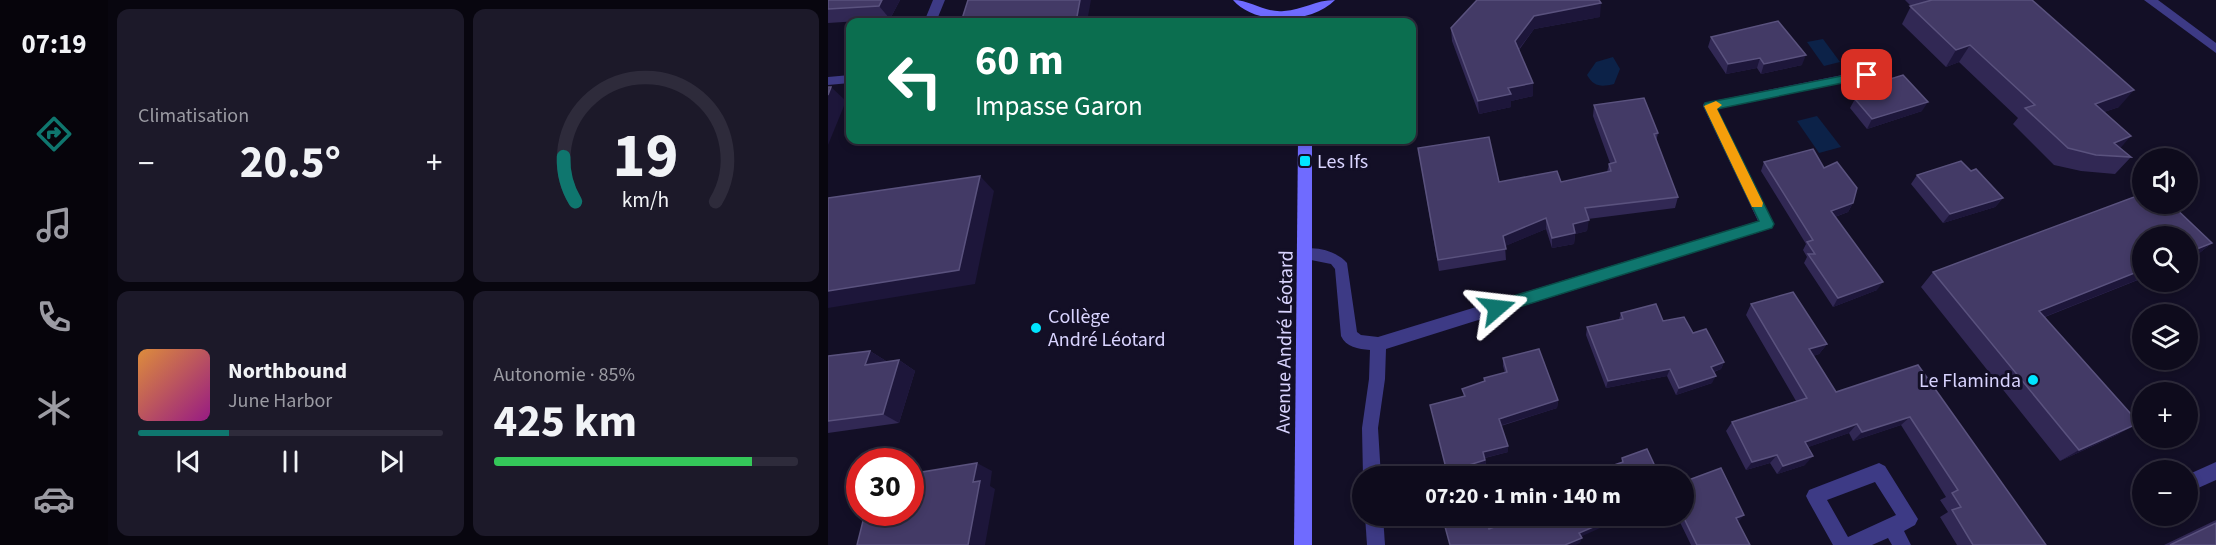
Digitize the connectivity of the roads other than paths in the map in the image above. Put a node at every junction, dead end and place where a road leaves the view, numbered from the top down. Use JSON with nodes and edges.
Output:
{"nodes":[{"id":1,"x":939,"y":0,"type":"edge"},
{"id":2,"x":1239,"y":0,"type":"edge"},
{"id":3,"x":2150,"y":0,"type":"edge"},
{"id":4,"x":1325,"y":3,"type":"edge"},
{"id":5,"x":932,"y":18,"type":"edge"},
{"id":6,"x":1273,"y":18,"type":"edge"},
{"id":7,"x":1279,"y":18,"type":"edge"},
{"id":8,"x":1318,"y":18,"type":"edge"},
{"id":9,"x":2216,"y":49,"type":"edge"},
{"id":10,"x":1867,"y":75,"type":"dead end"},
{"id":11,"x":846,"y":79,"type":"edge"},
{"id":12,"x":828,"y":81,"type":"edge"},
{"id":13,"x":1305,"y":144,"type":"edge"},
{"id":14,"x":1306,"y":254,"type":"junction"},
{"id":15,"x":1378,"y":344,"type":"junction"},
{"id":16,"x":1372,"y":466,"type":"edge"},
{"id":17,"x":2216,"y":471,"type":"edge"},
{"id":18,"x":2198,"y":479,"type":"edge"},
{"id":19,"x":1375,"y":526,"type":"edge"},
{"id":20,"x":1892,"y":528,"type":"junction"},
{"id":21,"x":1303,"y":545,"type":"edge"},
{"id":22,"x":1376,"y":545,"type":"edge"},
{"id":23,"x":1843,"y":545,"type":"edge"},
{"id":24,"x":1851,"y":545,"type":"edge"},
{"id":25,"x":1902,"y":545,"type":"edge"}],
"edges":[{"from":1,"to":5,"type":"street"},
{"from":2,"to":6,"type":"main road"},
{"from":3,"to":9,"type":"street"},
{"from":4,"to":7,"type":"main road"},
{"from":4,"to":8,"type":"main road"},
{"from":10,"to":15,"type":"street"},
{"from":11,"to":12,"type":"street"},
{"from":13,"to":14,"type":"main road","name":"Avenue André Léotard"},
{"from":14,"to":15,"type":"street"},
{"from":14,"to":21,"type":"main road","name":"Avenue André Léotard"},
{"from":15,"to":16,"type":"street"},
{"from":17,"to":18,"type":"street"},
{"from":19,"to":22,"type":"street"},
{"from":20,"to":23,"type":"street"},
{"from":20,"to":24,"type":"street"},
{"from":20,"to":25,"type":"street"}]}
